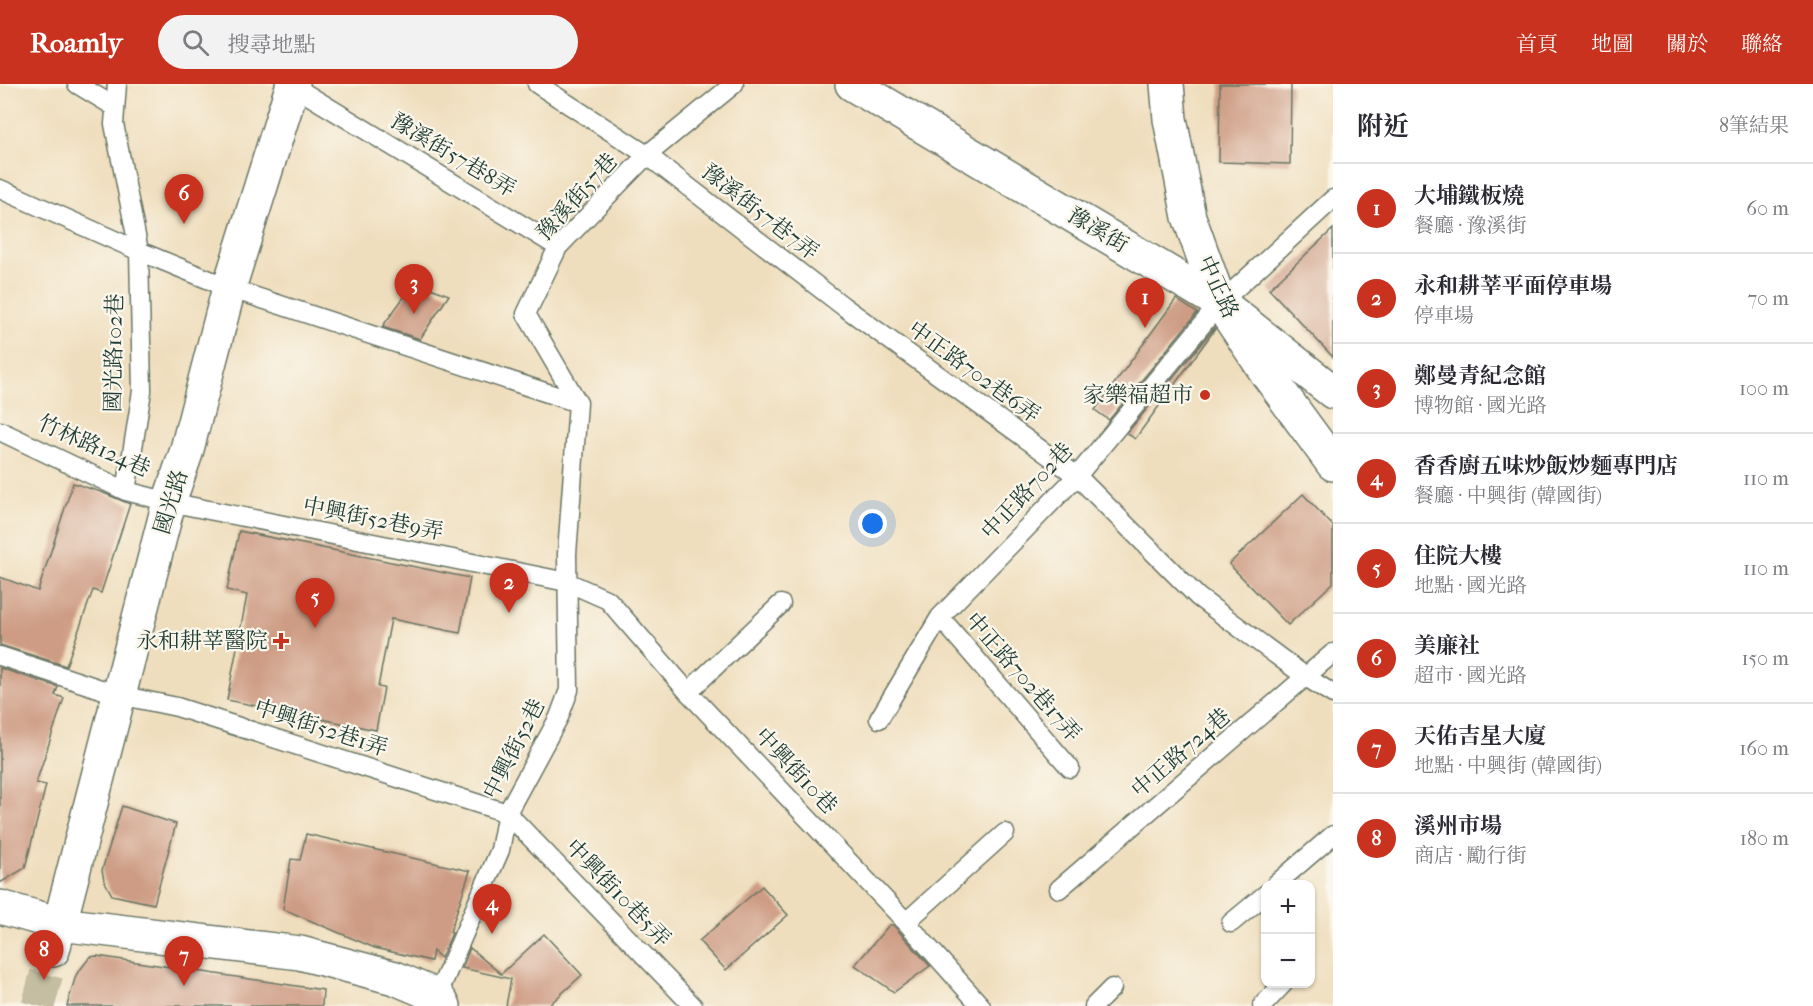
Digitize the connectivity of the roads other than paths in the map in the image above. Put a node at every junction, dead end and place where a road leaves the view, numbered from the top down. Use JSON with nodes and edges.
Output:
{"nodes":[{"id":1,"x":77,"y":84,"type":"edge"},
{"id":2,"x":117,"y":84,"type":"edge"},
{"id":3,"x":292,"y":84,"type":"edge"},
{"id":4,"x":537,"y":84,"type":"edge"},
{"id":5,"x":734,"y":84,"type":"edge"},
{"id":6,"x":852,"y":84,"type":"edge"},
{"id":7,"x":1167,"y":84,"type":"edge"},
{"id":8,"x":115,"y":106,"type":"junction"},
{"id":9,"x":647,"y":155,"type":"junction"},
{"id":10,"x":0,"y":189,"type":"edge"},
{"id":11,"x":1333,"y":200,"type":"edge"},
{"id":12,"x":558,"y":247,"type":"junction"},
{"id":13,"x":139,"y":251,"type":"junction"},
{"id":14,"x":229,"y":288,"type":"junction"},
{"id":15,"x":1220,"y":303,"type":"junction"},
{"id":16,"x":843,"y":306,"type":"joint"},
{"id":17,"x":1333,"y":392,"type":"edge"},
{"id":18,"x":578,"y":403,"type":"junction"},
{"id":19,"x":0,"y":431,"type":"edge"},
{"id":20,"x":1333,"y":464,"type":"edge"},
{"id":21,"x":1077,"y":476,"type":"junction"},
{"id":22,"x":126,"y":491,"type":"junction"},
{"id":23,"x":169,"y":502,"type":"junction"},
{"id":24,"x":567,"y":582,"type":"junction"},
{"id":25,"x":781,"y":604,"type":"dead end"},
{"id":26,"x":940,"y":616,"type":"junction"},
{"id":27,"x":1333,"y":653,"type":"edge"},
{"id":28,"x":0,"y":656,"type":"edge"},
{"id":29,"x":1306,"y":677,"type":"junction"},
{"id":30,"x":688,"y":692,"type":"junction"},
{"id":31,"x":1333,"y":694,"type":"edge"},
{"id":32,"x":119,"y":695,"type":"junction"},
{"id":33,"x":879,"y":719,"type":"dead end"},
{"id":34,"x":1070,"y":768,"type":"dead end"},
{"id":35,"x":507,"y":813,"type":"junction"},
{"id":36,"x":1005,"y":833,"type":"dead end"},
{"id":37,"x":1333,"y":835,"type":"edge"},
{"id":38,"x":1282,"y":880,"type":"edge"},
{"id":39,"x":1059,"y":889,"type":"dead end"},
{"id":40,"x":1261,"y":898,"type":"edge"},
{"id":41,"x":0,"y":907,"type":"edge"},
{"id":42,"x":906,"y":922,"type":"junction"},
{"id":43,"x":1232,"y":923,"type":"dead end"},
{"id":44,"x":57,"y":937,"type":"junction"},
{"id":45,"x":1113,"y":988,"type":"dead end"},
{"id":46,"x":1279,"y":988,"type":"edge"},
{"id":47,"x":438,"y":1003,"type":"edge"},
{"id":48,"x":693,"y":1006,"type":"edge"},
{"id":49,"x":981,"y":1006,"type":"edge"},
{"id":50,"x":1094,"y":1006,"type":"edge"},
{"id":51,"x":1262,"y":1006,"type":"edge"}],
"edges":[{"from":1,"to":8,"type":"lane"},
{"from":2,"to":8,"type":"lane","name":"國光路102巷"},
{"from":3,"to":12,"type":"lane","name":"豫溪街57巷8弄"},
{"from":3,"to":14,"type":"street","name":"國光路"},
{"from":4,"to":9,"type":"lane","name":"豫溪街57巷7弄"},
{"from":5,"to":9,"type":"lane","name":"豫溪街57巷"},
{"from":6,"to":15,"type":"street","name":"豫溪街"},
{"from":7,"to":15,"type":"street","name":"中正路"},
{"from":8,"to":13,"type":"lane","name":"國光路102巷"},
{"from":9,"to":12,"type":"lane","name":"豫溪街57巷"},
{"from":9,"to":16,"type":"lane","name":"豫溪街57巷7弄"},
{"from":10,"to":13,"type":"lane"},
{"from":11,"to":15,"type":"lane","name":"中正路702巷"},
{"from":12,"to":18,"type":"lane","name":"豫溪街57巷"},
{"from":13,"to":14,"type":"lane"},
{"from":13,"to":22,"type":"lane","name":"國光路102巷"},
{"from":14,"to":18,"type":"lane"},
{"from":14,"to":23,"type":"street","name":"國光路"},
{"from":15,"to":17,"type":"street","name":"豫溪街"},
{"from":15,"to":20,"type":"street","name":"中正路"},
{"from":15,"to":21,"type":"lane","name":"中正路702巷"},
{"from":16,"to":21,"type":"lane","name":"中正路702巷6弄"},
{"from":18,"to":24,"type":"lane"},
{"from":19,"to":22,"type":"lane","name":"竹林路124巷"},
{"from":21,"to":26,"type":"lane","name":"中正路702巷"},
{"from":21,"to":29,"type":"lane","name":"中正路702巷6弄"},
{"from":22,"to":23,"type":"lane","name":"竹林路124巷"},
{"from":23,"to":24,"type":"lane","name":"中興街52巷9弄"},
{"from":23,"to":32,"type":"street","name":"國光路"},
{"from":24,"to":30,"type":"lane","name":"中興街10巷"},
{"from":24,"to":35,"type":"lane","name":"中興街52巷"},
{"from":25,"to":30,"type":"lane"},
{"from":26,"to":33,"type":"lane","name":"中正路702巷"},
{"from":26,"to":34,"type":"lane","name":"中正路702巷17弄"},
{"from":27,"to":29,"type":"lane","name":"中正路724巷"},
{"from":28,"to":32,"type":"lane","name":"中興街52巷1弄"},
{"from":29,"to":31,"type":"lane","name":"中正路702巷6弄"},
{"from":29,"to":39,"type":"lane","name":"中正路724巷"},
{"from":30,"to":42,"type":"lane","name":"中興街10巷"},
{"from":32,"to":35,"type":"lane","name":"中興街52巷1弄"},
{"from":32,"to":44,"type":"street","name":"國光路"},
{"from":35,"to":47,"type":"lane","name":"中興街52巷"},
{"from":35,"to":48,"type":"lane","name":"中興街10巷5弄"},
{"from":36,"to":42,"type":"lane"},
{"from":37,"to":38,"type":"lane"},
{"from":40,"to":43,"type":"lane"},
{"from":41,"to":44,"type":"street"},
{"from":42,"to":49,"type":"lane","name":"中興街10巷"},
{"from":44,"to":47,"type":"street"},
{"from":45,"to":50,"type":"lane"},
{"from":46,"to":51,"type":"lane"}]}
